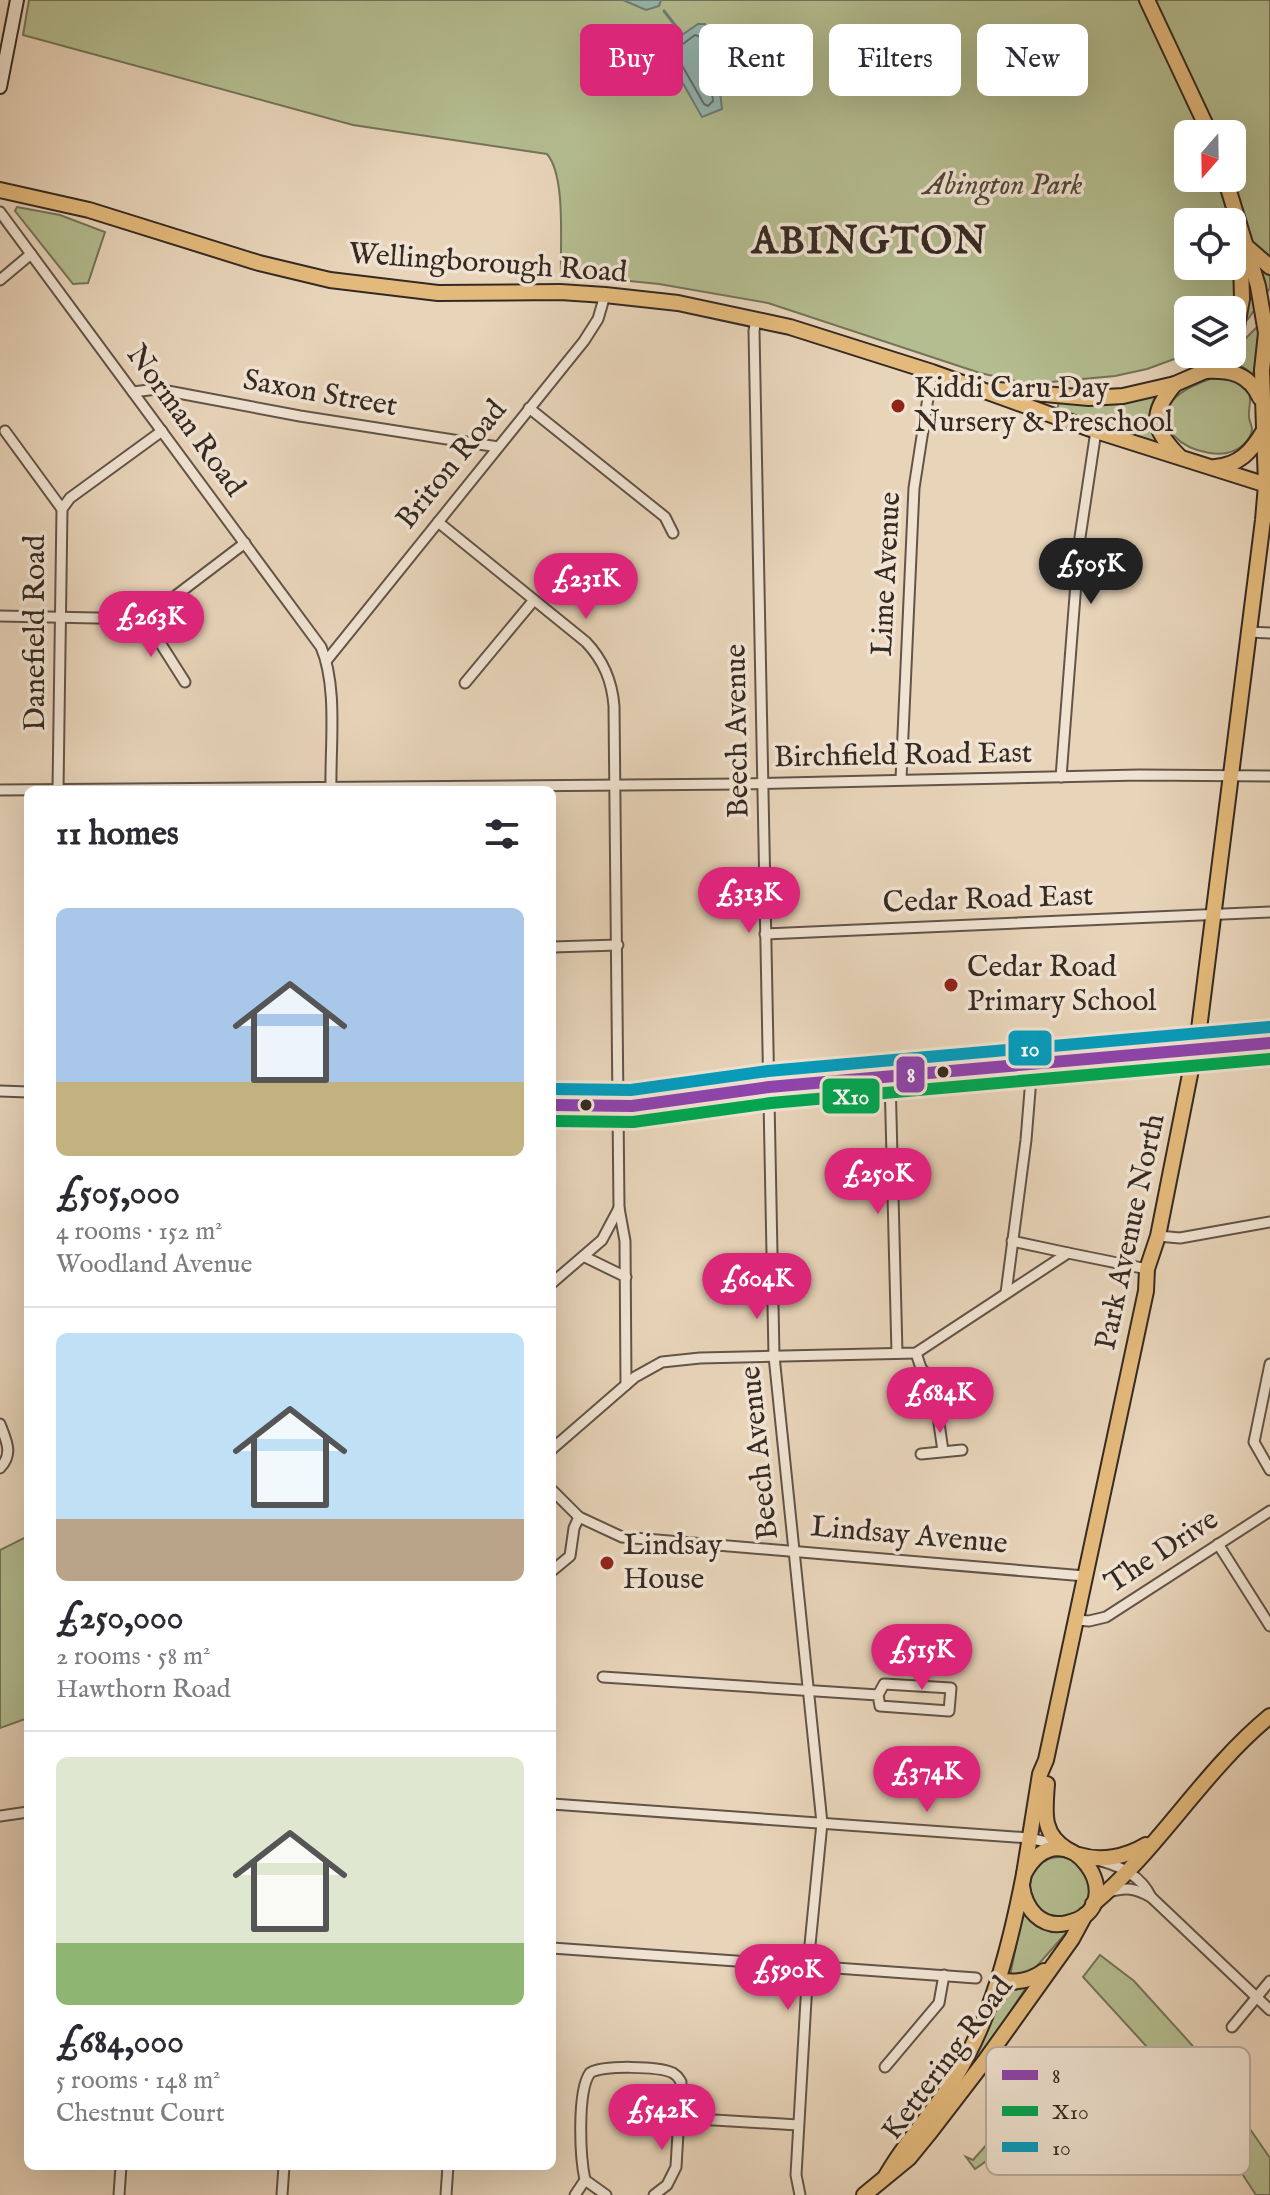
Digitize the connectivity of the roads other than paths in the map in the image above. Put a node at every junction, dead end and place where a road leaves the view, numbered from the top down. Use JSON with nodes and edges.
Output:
{"nodes":[{"id":1,"x":17,"y":0,"type":"edge"},
{"id":2,"x":1147,"y":0,"type":"edge"},
{"id":3,"x":0,"y":87,"type":"edge"},
{"id":4,"x":1203,"y":120,"type":"edge"},
{"id":5,"x":0,"y":190,"type":"edge"},
{"id":6,"x":0,"y":212,"type":"edge"},
{"id":7,"x":1246,"y":246,"type":"edge"},
{"id":8,"x":1246,"y":249,"type":"edge"},
{"id":9,"x":31,"y":254,"type":"junction"},
{"id":10,"x":1270,"y":267,"type":"edge"},
{"id":11,"x":0,"y":280,"type":"edge"},
{"id":12,"x":605,"y":295,"type":"junction"},
{"id":13,"x":1267,"y":309,"type":"edge"},
{"id":14,"x":756,"y":319,"type":"junction"},
{"id":15,"x":1246,"y":331,"type":"edge"},
{"id":16,"x":1268,"y":337,"type":"edge"},
{"id":17,"x":1208,"y":368,"type":"edge"},
{"id":18,"x":1205,"y":371,"type":"junction"},
{"id":19,"x":932,"y":372,"type":"junction"},
{"id":20,"x":1175,"y":384,"type":"junction"},
{"id":21,"x":974,"y":386,"type":"junction"},
{"id":22,"x":133,"y":392,"type":"junction"},
{"id":23,"x":1262,"y":401,"type":"junction"},
{"id":24,"x":529,"y":408,"type":"junction"},
{"id":25,"x":5,"y":431,"type":"dead end"},
{"id":26,"x":162,"y":431,"type":"junction"},
{"id":27,"x":1096,"y":431,"type":"junction"},
{"id":28,"x":1263,"y":432,"type":"junction"},
{"id":29,"x":498,"y":447,"type":"junction"},
{"id":30,"x":1182,"y":459,"type":"junction"},
{"id":31,"x":1267,"y":465,"type":"edge"},
{"id":32,"x":1210,"y":467,"type":"junction"},
{"id":33,"x":1238,"y":477,"type":"junction"},
{"id":34,"x":1268,"y":486,"type":"edge"},
{"id":35,"x":1270,"y":504,"type":"edge"},
{"id":36,"x":62,"y":509,"type":"junction"},
{"id":37,"x":1263,"y":520,"type":"junction"},
{"id":38,"x":438,"y":522,"type":"junction"},
{"id":39,"x":673,"y":533,"type":"dead end"},
{"id":40,"x":245,"y":543,"type":"junction"},
{"id":41,"x":534,"y":600,"type":"junction"},
{"id":42,"x":0,"y":616,"type":"edge"},
{"id":43,"x":59,"y":616,"type":"junction"},
{"id":44,"x":145,"y":619,"type":"junction"},
{"id":45,"x":1249,"y":632,"type":"junction"},
{"id":46,"x":1270,"y":633,"type":"edge"},
{"id":47,"x":327,"y":660,"type":"junction"},
{"id":48,"x":185,"y":682,"type":"dead end"},
{"id":49,"x":465,"y":683,"type":"dead end"},
{"id":50,"x":1232,"y":774,"type":"junction"},
{"id":51,"x":1270,"y":776,"type":"edge"},
{"id":52,"x":1061,"y":777,"type":"junction"},
{"id":53,"x":901,"y":779,"type":"junction"},
{"id":54,"x":762,"y":783,"type":"junction"},
{"id":55,"x":615,"y":784,"type":"junction"},
{"id":56,"x":58,"y":786,"type":"edge"},
{"id":57,"x":331,"y":786,"type":"edge"},
{"id":58,"x":473,"y":786,"type":"edge"},
{"id":59,"x":0,"y":790,"type":"edge"},
{"id":60,"x":24,"y":790,"type":"edge"},
{"id":61,"x":1270,"y":912,"type":"edge"},
{"id":62,"x":1214,"y":916,"type":"junction"},
{"id":63,"x":765,"y":934,"type":"junction"},
{"id":64,"x":618,"y":945,"type":"junction"},
{"id":65,"x":556,"y":947,"type":"edge"},
{"id":66,"x":1270,"y":1043,"type":"edge"},
{"id":67,"x":1196,"y":1050,"type":"junction"},
{"id":68,"x":1032,"y":1066,"type":"junction"},
{"id":69,"x":890,"y":1077,"type":"junction"},
{"id":70,"x":769,"y":1087,"type":"junction"},
{"id":71,"x":0,"y":1091,"type":"edge"},
{"id":72,"x":24,"y":1092,"type":"edge"},
{"id":73,"x":556,"y":1105,"type":"edge"},
{"id":74,"x":619,"y":1107,"type":"junction"},
{"id":75,"x":619,"y":1208,"type":"junction"},
{"id":76,"x":1270,"y":1222,"type":"edge"},
{"id":77,"x":1158,"y":1236,"type":"junction"},
{"id":78,"x":1012,"y":1241,"type":"junction"},
{"id":79,"x":1068,"y":1253,"type":"junction"},
{"id":80,"x":585,"y":1257,"type":"junction"},
{"id":81,"x":1147,"y":1269,"type":"junction"},
{"id":82,"x":626,"y":1277,"type":"junction"},
{"id":83,"x":556,"y":1280,"type":"edge"},
{"id":84,"x":1006,"y":1293,"type":"junction"},
{"id":85,"x":897,"y":1353,"type":"junction"},
{"id":86,"x":916,"y":1353,"type":"junction"},
{"id":87,"x":774,"y":1356,"type":"junction"},
{"id":88,"x":1270,"y":1364,"type":"edge"},
{"id":89,"x":626,"y":1385,"type":"junction"},
{"id":90,"x":0,"y":1424,"type":"edge"},
{"id":91,"x":556,"y":1446,"type":"edge"},
{"id":92,"x":962,"y":1450,"type":"dead end"},
{"id":93,"x":943,"y":1451,"type":"junction"},
{"id":94,"x":921,"y":1454,"type":"dead end"},
{"id":95,"x":0,"y":1468,"type":"edge"},
{"id":96,"x":1270,"y":1470,"type":"edge"},
{"id":97,"x":556,"y":1494,"type":"edge"},
{"id":98,"x":1270,"y":1511,"type":"edge"},
{"id":99,"x":579,"y":1517,"type":"junction"},
{"id":100,"x":1218,"y":1544,"type":"junction"},
{"id":101,"x":794,"y":1551,"type":"junction"},
{"id":102,"x":556,"y":1568,"type":"edge"},
{"id":103,"x":1085,"y":1576,"type":"junction"},
{"id":104,"x":1077,"y":1620,"type":"junction"},
{"id":105,"x":1270,"y":1626,"type":"edge"},
{"id":106,"x":603,"y":1677,"type":"dead end"},
{"id":107,"x":809,"y":1690,"type":"junction"},
{"id":108,"x":878,"y":1695,"type":"junction"},
{"id":109,"x":1270,"y":1716,"type":"edge"},
{"id":110,"x":1046,"y":1760,"type":"junction"},
{"id":111,"x":556,"y":1804,"type":"edge"},
{"id":112,"x":24,"y":1813,"type":"edge"},
{"id":113,"x":0,"y":1816,"type":"edge"},
{"id":114,"x":822,"y":1823,"type":"junction"},
{"id":115,"x":1029,"y":1838,"type":"junction"},
{"id":116,"x":1153,"y":1841,"type":"junction"},
{"id":117,"x":1075,"y":1852,"type":"junction"},
{"id":118,"x":1127,"y":1871,"type":"junction"},
{"id":119,"x":1023,"y":1880,"type":"junction"},
{"id":120,"x":1106,"y":1893,"type":"junction"},
{"id":121,"x":1151,"y":1897,"type":"junction"},
{"id":122,"x":1090,"y":1908,"type":"junction"},
{"id":123,"x":556,"y":1948,"type":"edge"},
{"id":124,"x":808,"y":1965,"type":"junction"},
{"id":125,"x":1048,"y":1969,"type":"junction"},
{"id":126,"x":944,"y":1975,"type":"junction"},
{"id":127,"x":976,"y":1978,"type":"dead end"},
{"id":128,"x":999,"y":1980,"type":"junction"},
{"id":129,"x":1270,"y":1981,"type":"edge"},
{"id":130,"x":1256,"y":1998,"type":"junction"},
{"id":131,"x":1270,"y":2010,"type":"edge"},
{"id":132,"x":1232,"y":2027,"type":"dead end"},
{"id":133,"x":994,"y":2047,"type":"edge"},
{"id":134,"x":986,"y":2059,"type":"edge"},
{"id":135,"x":885,"y":2067,"type":"dead end"},
{"id":136,"x":681,"y":2118,"type":"junction"},
{"id":137,"x":798,"y":2125,"type":"junction"},
{"id":138,"x":121,"y":2170,"type":"edge"},
{"id":139,"x":284,"y":2170,"type":"edge"},
{"id":140,"x":448,"y":2170,"type":"edge"},
{"id":141,"x":886,"y":2176,"type":"junction"},
{"id":142,"x":585,"y":2180,"type":"junction"},
{"id":143,"x":119,"y":2195,"type":"edge"},
{"id":144,"x":282,"y":2195,"type":"edge"},
{"id":145,"x":446,"y":2195,"type":"edge"},
{"id":146,"x":575,"y":2195,"type":"edge"},
{"id":147,"x":606,"y":2195,"type":"edge"},
{"id":148,"x":654,"y":2195,"type":"edge"},
{"id":149,"x":800,"y":2195,"type":"edge"},
{"id":150,"x":864,"y":2195,"type":"edge"}],
"edges":[{"from":1,"to":3,"type":"street"},
{"from":2,"to":4,"type":"main road"},
{"from":5,"to":12,"type":"main road","name":"Wellingborough Road"},
{"from":6,"to":9,"type":"street","name":"Norman Road"},
{"from":7,"to":10,"type":"main road"},
{"from":8,"to":13,"type":"main road"},
{"from":9,"to":11,"type":"street"},
{"from":9,"to":22,"type":"street","name":"Norman Road"},
{"from":12,"to":14,"type":"main road","name":"Wellingborough Road"},
{"from":12,"to":24,"type":"street","name":"Briton Road"},
{"from":13,"to":15,"type":"main road"},
{"from":13,"to":16,"type":"main road"},
{"from":14,"to":19,"type":"main road","name":"Wellingborough Road"},
{"from":14,"to":54,"type":"street","name":"Beech Avenue"},
{"from":16,"to":23,"type":"main road"},
{"from":17,"to":18,"type":"main road","name":"Wellingborough Road"},
{"from":18,"to":20,"type":"main road","name":"Wellingborough Road"},
{"from":18,"to":23,"type":"main road"},
{"from":19,"to":21,"type":"main road","name":"Wellingborough Road"},
{"from":19,"to":53,"type":"street","name":"Lime Avenue"},
{"from":20,"to":21,"type":"main road","name":"Wellingborough Road"},
{"from":20,"to":30,"type":"main road"},
{"from":21,"to":27,"type":"main road","name":"Wellingborough Road"},
{"from":22,"to":26,"type":"street","name":"Norman Road"},
{"from":22,"to":29,"type":"street","name":"Saxon Street"},
{"from":23,"to":28,"type":"main road"},
{"from":24,"to":29,"type":"street","name":"Briton Road"},
{"from":24,"to":39,"type":"street"},
{"from":25,"to":36,"type":"street"},
{"from":26,"to":36,"type":"street","name":"Danefield Road"},
{"from":26,"to":40,"type":"street","name":"Norman Road"},
{"from":27,"to":30,"type":"main road","name":"Wellingborough Road"},
{"from":27,"to":52,"type":"street"},
{"from":28,"to":31,"type":"main road"},
{"from":28,"to":32,"type":"main road"},
{"from":29,"to":38,"type":"street","name":"Briton Road"},
{"from":30,"to":32,"type":"main road"},
{"from":31,"to":34,"type":"main road"},
{"from":32,"to":33,"type":"main road"},
{"from":33,"to":34,"type":"main road"},
{"from":33,"to":37,"type":"main road"},
{"from":34,"to":37,"type":"main road"},
{"from":35,"to":37,"type":"main road"},
{"from":36,"to":43,"type":"street","name":"Danefield Road"},
{"from":37,"to":45,"type":"main road","name":"Park Avenue North"},
{"from":38,"to":41,"type":"street"},
{"from":38,"to":47,"type":"street","name":"Briton Road"},
{"from":40,"to":44,"type":"street"},
{"from":40,"to":47,"type":"street","name":"Norman Road"},
{"from":41,"to":49,"type":"street"},
{"from":41,"to":55,"type":"street"},
{"from":42,"to":43,"type":"street"},
{"from":43,"to":44,"type":"street"},
{"from":43,"to":56,"type":"street","name":"Danefield Road"},
{"from":44,"to":48,"type":"street"},
{"from":45,"to":46,"type":"street"},
{"from":45,"to":50,"type":"main road","name":"Park Avenue North"},
{"from":47,"to":57,"type":"street"},
{"from":50,"to":51,"type":"street","name":"Birchfield Road East"},
{"from":50,"to":52,"type":"street","name":"Birchfield Road East"},
{"from":50,"to":62,"type":"main road","name":"Park Avenue North"},
{"from":52,"to":53,"type":"street","name":"Birchfield Road East"},
{"from":53,"to":54,"type":"street","name":"Birchfield Road East"},
{"from":54,"to":55,"type":"street","name":"Birchfield Road East"},
{"from":54,"to":63,"type":"street","name":"Beech Avenue"},
{"from":55,"to":58,"type":"street","name":"Birchfield Road East"},
{"from":55,"to":64,"type":"street"},
{"from":59,"to":60,"type":"street","name":"Birchfield Road East"},
{"from":61,"to":62,"type":"street","name":"Cedar Road East"},
{"from":62,"to":63,"type":"street","name":"Cedar Road East"},
{"from":62,"to":67,"type":"main road","name":"Park Avenue North"},
{"from":63,"to":70,"type":"street","name":"Beech Avenue"},
{"from":64,"to":65,"type":"street"},
{"from":64,"to":74,"type":"street"},
{"from":66,"to":67,"type":"street"},
{"from":67,"to":68,"type":"street"},
{"from":67,"to":77,"type":"main road","name":"Park Avenue North"},
{"from":68,"to":69,"type":"street"},
{"from":68,"to":78,"type":"street"},
{"from":69,"to":70,"type":"street"},
{"from":69,"to":85,"type":"street"},
{"from":70,"to":74,"type":"street"},
{"from":70,"to":87,"type":"street","name":"Beech Avenue"},
{"from":71,"to":72,"type":"street"},
{"from":73,"to":74,"type":"street"},
{"from":74,"to":75,"type":"street"},
{"from":75,"to":80,"type":"street"},
{"from":75,"to":82,"type":"street"},
{"from":76,"to":77,"type":"street"},
{"from":77,"to":81,"type":"main road","name":"Park Avenue North"},
{"from":78,"to":79,"type":"street"},
{"from":78,"to":84,"type":"street"},
{"from":79,"to":81,"type":"street"},
{"from":79,"to":84,"type":"street"},
{"from":80,"to":82,"type":"street"},
{"from":80,"to":83,"type":"street"},
{"from":81,"to":103,"type":"main road","name":"Park Avenue North"},
{"from":82,"to":89,"type":"street"},
{"from":84,"to":86,"type":"street"},
{"from":85,"to":86,"type":"street"},
{"from":85,"to":87,"type":"street"},
{"from":86,"to":93,"type":"street"},
{"from":87,"to":89,"type":"street"},
{"from":87,"to":101,"type":"street","name":"Beech Avenue"},
{"from":88,"to":96,"type":"street"},
{"from":89,"to":91,"type":"street"},
{"from":90,"to":95,"type":"street"},
{"from":92,"to":93,"type":"street"},
{"from":93,"to":94,"type":"street"},
{"from":97,"to":99,"type":"street","name":"Lindsay Avenue"},
{"from":98,"to":100,"type":"street","name":"The Drive"},
{"from":99,"to":101,"type":"street","name":"Lindsay Avenue"},
{"from":99,"to":102,"type":"street"},
{"from":100,"to":104,"type":"street","name":"The Drive"},
{"from":100,"to":105,"type":"street"},
{"from":101,"to":103,"type":"street","name":"Lindsay Avenue"},
{"from":101,"to":107,"type":"street","name":"Beech Avenue"},
{"from":103,"to":104,"type":"main road","name":"Park Avenue North"},
{"from":104,"to":110,"type":"main road","name":"Park Avenue North"},
{"from":106,"to":107,"type":"street"},
{"from":107,"to":108,"type":"street"},
{"from":107,"to":114,"type":"street","name":"Beech Avenue"},
{"from":108,"to":108,"type":"street"},
{"from":109,"to":116,"type":"main road","name":"Kettering Road"},
{"from":110,"to":115,"type":"main road","name":"Park Avenue North"},
{"from":110,"to":117,"type":"main road","name":"Park Avenue North"},
{"from":111,"to":114,"type":"street"},
{"from":112,"to":113,"type":"street"},
{"from":114,"to":115,"type":"street"},
{"from":114,"to":124,"type":"street","name":"Beech Avenue"},
{"from":115,"to":117,"type":"street"},
{"from":115,"to":119,"type":"main road","name":"Park Avenue North"},
{"from":116,"to":117,"type":"main road","name":"Kettering Road"},
{"from":116,"to":118,"type":"main road","name":"Kettering Road"},
{"from":117,"to":118,"type":"street"},
{"from":117,"to":119,"type":"main road"},
{"from":117,"to":122,"type":"main road"},
{"from":118,"to":120,"type":"main road","name":"Kettering Road"},
{"from":118,"to":121,"type":"street"},
{"from":119,"to":122,"type":"main road"},
{"from":119,"to":128,"type":"main road","name":"Kettering Road"},
{"from":120,"to":121,"type":"street"},
{"from":120,"to":122,"type":"main road","name":"Kettering Road"},
{"from":121,"to":130,"type":"street"},
{"from":122,"to":125,"type":"main road","name":"Kettering Road"},
{"from":123,"to":124,"type":"street"},
{"from":124,"to":126,"type":"street"},
{"from":124,"to":137,"type":"street","name":"Beech Avenue"},
{"from":125,"to":128,"type":"main road","name":"Kettering Road"},
{"from":125,"to":133,"type":"main road","name":"Kettering Road"},
{"from":126,"to":127,"type":"street"},
{"from":126,"to":135,"type":"street"},
{"from":128,"to":141,"type":"main road","name":"Kettering Road"},
{"from":129,"to":130,"type":"street"},
{"from":130,"to":131,"type":"street"},
{"from":130,"to":132,"type":"street"},
{"from":134,"to":141,"type":"main road","name":"Kettering Road"},
{"from":136,"to":137,"type":"street"},
{"from":136,"to":142,"type":"street"},
{"from":136,"to":148,"type":"street"},
{"from":137,"to":149,"type":"street","name":"Beech Avenue"},
{"from":138,"to":143,"type":"street"},
{"from":139,"to":144,"type":"street"},
{"from":140,"to":145,"type":"street"},
{"from":141,"to":150,"type":"main road","name":"Kettering Road"},
{"from":142,"to":146,"type":"street"},
{"from":142,"to":147,"type":"street"}]}
